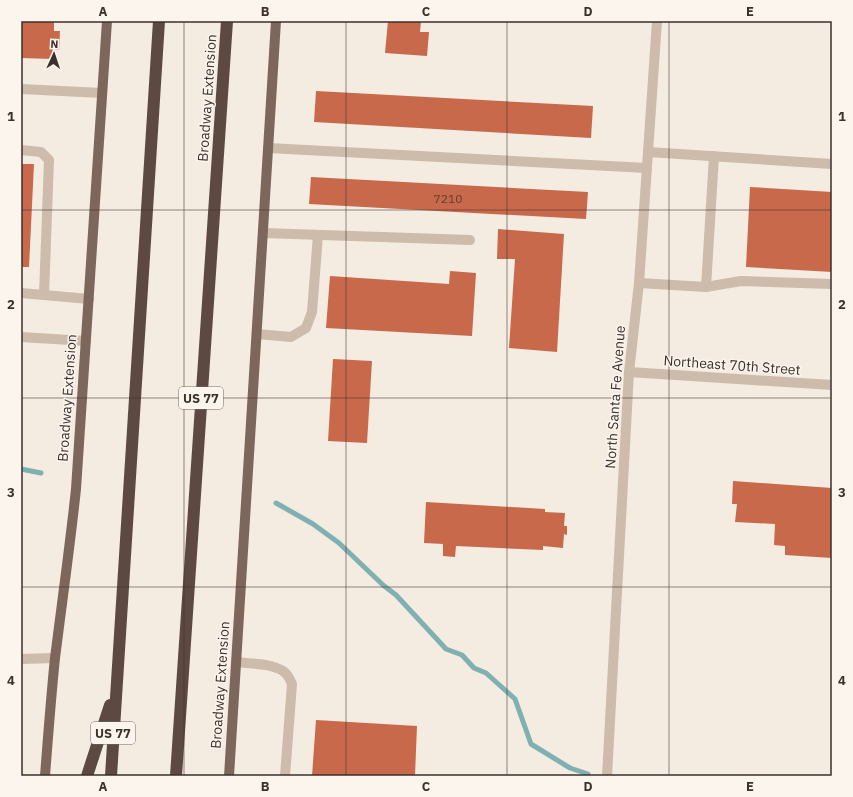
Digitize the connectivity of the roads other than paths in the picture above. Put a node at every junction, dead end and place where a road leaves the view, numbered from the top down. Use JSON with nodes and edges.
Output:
{"nodes":[{"id":1,"x":107,"y":21,"type":"edge"},
{"id":2,"x":159,"y":21,"type":"edge"},
{"id":3,"x":227,"y":21,"type":"edge"},
{"id":4,"x":276,"y":21,"type":"edge"},
{"id":5,"x":657,"y":21,"type":"edge"},
{"id":6,"x":21,"y":89,"type":"edge"},
{"id":7,"x":102,"y":93,"type":"junction"},
{"id":8,"x":268,"y":148,"type":"junction"},
{"id":9,"x":21,"y":150,"type":"edge"},
{"id":10,"x":648,"y":152,"type":"junction"},
{"id":11,"x":714,"y":156,"type":"junction"},
{"id":12,"x":832,"y":164,"type":"edge"},
{"id":13,"x":647,"y":168,"type":"junction"},
{"id":14,"x":263,"y":233,"type":"junction"},
{"id":15,"x":318,"y":235,"type":"junction"},
{"id":16,"x":470,"y":240,"type":"dead end"},
{"id":17,"x":639,"y":283,"type":"junction"},
{"id":18,"x":832,"y":284,"type":"edge"},
{"id":19,"x":706,"y":287,"type":"junction"},
{"id":20,"x":21,"y":293,"type":"edge"},
{"id":21,"x":44,"y":295,"type":"junction"},
{"id":22,"x":89,"y":299,"type":"junction"},
{"id":23,"x":256,"y":334,"type":"junction"},
{"id":24,"x":21,"y":337,"type":"edge"},
{"id":25,"x":86,"y":341,"type":"junction"},
{"id":26,"x":630,"y":372,"type":"junction"},
{"id":27,"x":832,"y":385,"type":"edge"},
{"id":28,"x":55,"y":658,"type":"junction"},
{"id":29,"x":21,"y":659,"type":"edge"},
{"id":30,"x":236,"y":662,"type":"junction"},
{"id":31,"x":116,"y":689,"type":"junction"},
{"id":32,"x":45,"y":776,"type":"edge"},
{"id":33,"x":87,"y":776,"type":"edge"},
{"id":34,"x":111,"y":776,"type":"edge"},
{"id":35,"x":176,"y":776,"type":"edge"},
{"id":36,"x":229,"y":776,"type":"edge"},
{"id":37,"x":285,"y":776,"type":"edge"},
{"id":38,"x":607,"y":776,"type":"edge"}],
"edges":[{"from":1,"to":7,"type":"main road","name":"Broadway Extension"},
{"from":2,"to":31,"type":"highway","number":"US 77"},
{"from":3,"to":35,"type":"highway","name":"Broadway Extension","number":"US 77"},
{"from":4,"to":8,"type":"main road","name":"Broadway Extension"},
{"from":5,"to":10,"type":"street","name":"North Santa Fe Avenue"},
{"from":6,"to":7,"type":"street"},
{"from":7,"to":22,"type":"main road","name":"Broadway Extension"},
{"from":8,"to":13,"type":"street"},
{"from":8,"to":14,"type":"main road","name":"Broadway Extension"},
{"from":9,"to":21,"type":"street"},
{"from":10,"to":11,"type":"street"},
{"from":10,"to":13,"type":"street","name":"North Santa Fe Avenue"},
{"from":11,"to":12,"type":"street"},
{"from":11,"to":19,"type":"street"},
{"from":13,"to":17,"type":"street","name":"North Santa Fe Avenue"},
{"from":14,"to":15,"type":"street"},
{"from":14,"to":23,"type":"main road","name":"Broadway Extension"},
{"from":15,"to":16,"type":"street"},
{"from":15,"to":23,"type":"street"},
{"from":17,"to":19,"type":"street"},
{"from":17,"to":26,"type":"street","name":"North Santa Fe Avenue"},
{"from":18,"to":19,"type":"street"},
{"from":20,"to":21,"type":"street"},
{"from":21,"to":22,"type":"street"},
{"from":22,"to":25,"type":"main road","name":"Broadway Extension"},
{"from":23,"to":30,"type":"main road","name":"Broadway Extension"},
{"from":24,"to":25,"type":"street"},
{"from":25,"to":28,"type":"main road","name":"Broadway Extension"},
{"from":26,"to":27,"type":"street","name":"Northeast 70th Street"},
{"from":26,"to":38,"type":"street","name":"North Santa Fe Avenue"},
{"from":28,"to":29,"type":"street"},
{"from":28,"to":32,"type":"main road","name":"Broadway Extension"},
{"from":30,"to":36,"type":"main road","name":"Broadway Extension"},
{"from":30,"to":37,"type":"street"},
{"from":31,"to":33,"type":"highway"},
{"from":31,"to":34,"type":"highway","number":"US 77"}]}
